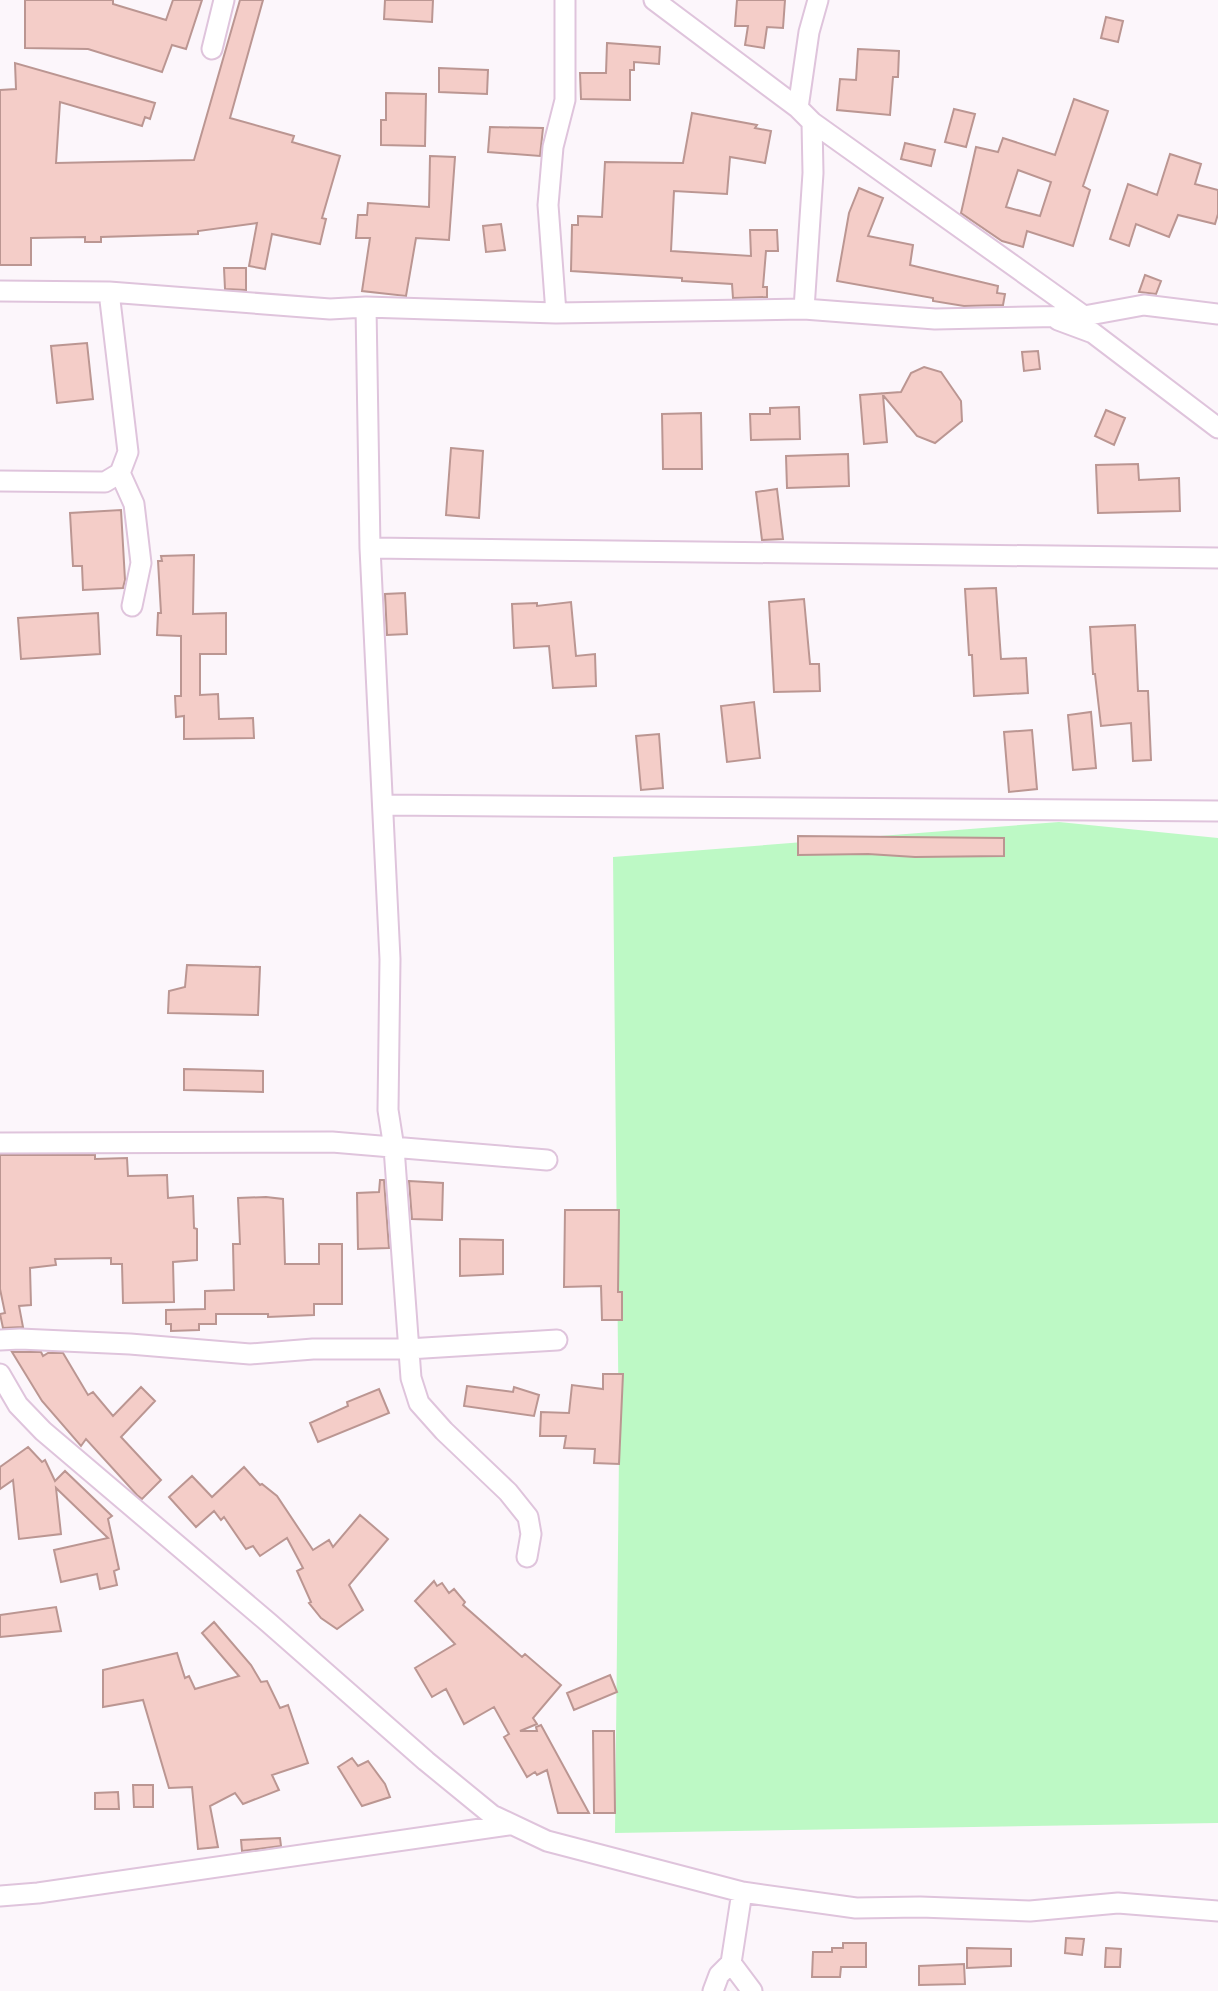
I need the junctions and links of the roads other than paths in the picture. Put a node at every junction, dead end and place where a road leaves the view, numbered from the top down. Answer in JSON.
{"nodes":[{"id":1,"x":224,"y":0,"type":"edge"},
{"id":2,"x":565,"y":0,"type":"edge"},
{"id":3,"x":654,"y":0,"type":"edge"},
{"id":4,"x":818,"y":0,"type":"edge"},
{"id":5,"x":212,"y":50,"type":"dead end"},
{"id":6,"x":805,"y":115,"type":"junction"},
{"id":7,"x":0,"y":291,"type":"edge"},
{"id":8,"x":109,"y":292,"type":"junction"},
{"id":9,"x":366,"y":307,"type":"junction"},
{"id":10,"x":804,"y":309,"type":"junction"},
{"id":11,"x":556,"y":313,"type":"junction"},
{"id":12,"x":1218,"y":314,"type":"edge"},
{"id":13,"x":1084,"y":316,"type":"junction"},
{"id":14,"x":1051,"y":318,"type":"junction"},
{"id":15,"x":1218,"y":428,"type":"edge"},
{"id":16,"x":120,"y":473,"type":"junction"},
{"id":17,"x":0,"y":481,"type":"edge"},
{"id":18,"x":370,"y":548,"type":"junction"},
{"id":19,"x":1218,"y":558,"type":"edge"},
{"id":20,"x":132,"y":606,"type":"dead end"},
{"id":21,"x":383,"y":805,"type":"junction"},
{"id":22,"x":1218,"y":811,"type":"edge"},
{"id":23,"x":0,"y":1143,"type":"edge"},
{"id":24,"x":394,"y":1148,"type":"junction"},
{"id":25,"x":547,"y":1160,"type":"dead end"},
{"id":26,"x":0,"y":1340,"type":"edge"},
{"id":27,"x":557,"y":1340,"type":"dead end"},
{"id":28,"x":408,"y":1349,"type":"junction"},
{"id":29,"x":0,"y":1374,"type":"edge"},
{"id":30,"x":527,"y":1557,"type":"dead end"},
{"id":31,"x":508,"y":1825,"type":"junction"},
{"id":32,"x":742,"y":1892,"type":"junction"},
{"id":33,"x":0,"y":1896,"type":"edge"},
{"id":34,"x":1218,"y":1911,"type":"edge"},
{"id":35,"x":731,"y":1963,"type":"junction"},
{"id":36,"x":713,"y":1991,"type":"edge"},
{"id":37,"x":752,"y":1991,"type":"edge"}],
"edges":[{"from":1,"to":5,"type":"street"},
{"from":2,"to":11,"type":"street"},
{"from":3,"to":6,"type":"street"},
{"from":4,"to":6,"type":"street"},
{"from":6,"to":10,"type":"street"},
{"from":6,"to":13,"type":"street"},
{"from":7,"to":8,"type":"street"},
{"from":8,"to":9,"type":"street"},
{"from":8,"to":16,"type":"street"},
{"from":9,"to":11,"type":"street"},
{"from":9,"to":18,"type":"street"},
{"from":10,"to":11,"type":"street"},
{"from":10,"to":14,"type":"street"},
{"from":12,"to":13,"type":"street"},
{"from":13,"to":14,"type":"street"},
{"from":14,"to":15,"type":"street"},
{"from":16,"to":17,"type":"street"},
{"from":16,"to":20,"type":"street"},
{"from":18,"to":19,"type":"street"},
{"from":18,"to":21,"type":"street"},
{"from":21,"to":22,"type":"street"},
{"from":21,"to":24,"type":"street"},
{"from":23,"to":24,"type":"street"},
{"from":24,"to":25,"type":"street"},
{"from":24,"to":28,"type":"street"},
{"from":26,"to":28,"type":"street"},
{"from":27,"to":28,"type":"street"},
{"from":28,"to":30,"type":"street"},
{"from":29,"to":31,"type":"street"},
{"from":31,"to":32,"type":"street"},
{"from":31,"to":33,"type":"street"},
{"from":32,"to":34,"type":"street"},
{"from":32,"to":35,"type":"street"},
{"from":35,"to":36,"type":"street"},
{"from":35,"to":37,"type":"street"}]}
